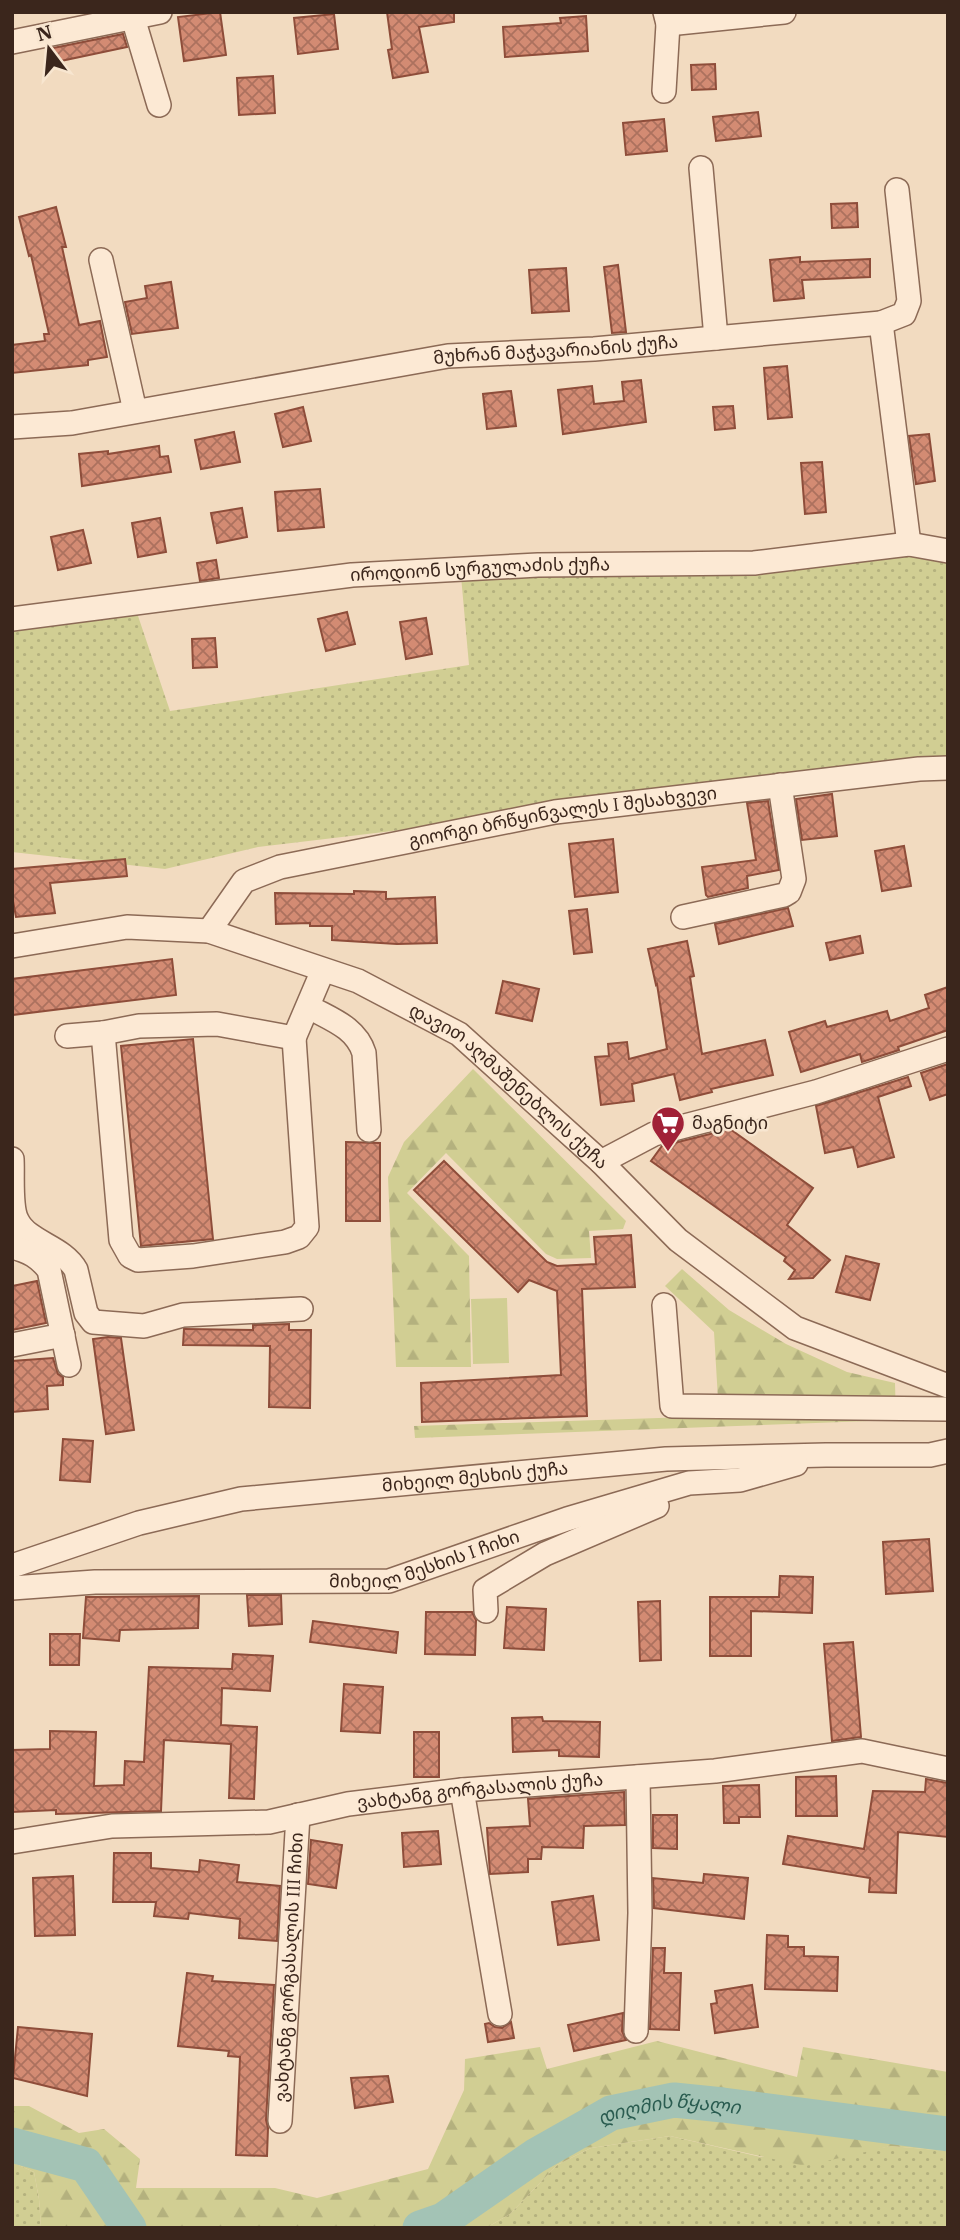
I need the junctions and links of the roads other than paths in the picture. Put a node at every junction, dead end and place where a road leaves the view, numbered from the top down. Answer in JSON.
{"nodes":[{"id":1,"x":160,"y":12,"type":"edge"},
{"id":2,"x":784,"y":12,"type":"edge"},
{"id":3,"x":133,"y":18,"type":"junction"},
{"id":4,"x":667,"y":18,"type":"edge"},
{"id":5,"x":12,"y":43,"type":"edge"},
{"id":6,"x":664,"y":91,"type":"dead end"},
{"id":7,"x":159,"y":106,"type":"dead end"},
{"id":8,"x":701,"y":168,"type":"dead end"},
{"id":9,"x":897,"y":190,"type":"dead end"},
{"id":10,"x":102,"y":260,"type":"dead end"},
{"id":11,"x":881,"y":323,"type":"junction"},
{"id":12,"x":716,"y":338,"type":"junction"},
{"id":13,"x":135,"y":411,"type":"junction"},
{"id":14,"x":12,"y":427,"type":"edge"},
{"id":15,"x":909,"y":544,"type":"junction"},
{"id":16,"x":948,"y":551,"type":"edge"},
{"id":17,"x":12,"y":620,"type":"edge"},
{"id":18,"x":948,"y":768,"type":"edge"},
{"id":19,"x":780,"y":785,"type":"junction"},
{"id":20,"x":683,"y":917,"type":"dead end"},
{"id":21,"x":209,"y":932,"type":"junction"},
{"id":22,"x":12,"y":946,"type":"edge"},
{"id":23,"x":323,"y":970,"type":"junction"},
{"id":24,"x":309,"y":1007,"type":"junction"},
{"id":25,"x":103,"y":1033,"type":"junction"},
{"id":26,"x":67,"y":1036,"type":"dead end"},
{"id":27,"x":294,"y":1038,"type":"junction"},
{"id":28,"x":948,"y":1049,"type":"edge"},
{"id":29,"x":369,"y":1130,"type":"dead end"},
{"id":30,"x":12,"y":1159,"type":"edge"},
{"id":31,"x":601,"y":1162,"type":"junction"},
{"id":32,"x":12,"y":1247,"type":"edge"},
{"id":33,"x":664,"y":1305,"type":"dead end"},
{"id":34,"x":301,"y":1308,"type":"dead end"},
{"id":35,"x":63,"y":1335,"type":"junction"},
{"id":36,"x":12,"y":1345,"type":"edge"},
{"id":37,"x":69,"y":1365,"type":"dead end"},
{"id":38,"x":948,"y":1386,"type":"edge"},
{"id":39,"x":948,"y":1409,"type":"edge"},
{"id":40,"x":948,"y":1451,"type":"edge"},
{"id":41,"x":825,"y":1455,"type":"junction"},
{"id":42,"x":740,"y":1480,"type":"junction"},
{"id":43,"x":12,"y":1566,"type":"edge"},
{"id":44,"x":12,"y":1588,"type":"edge"},
{"id":45,"x":486,"y":1611,"type":"dead end"},
{"id":46,"x":948,"y":1769,"type":"edge"},
{"id":47,"x":638,"y":1777,"type":"junction"},
{"id":48,"x":462,"y":1790,"type":"junction"},
{"id":49,"x":299,"y":1815,"type":"junction"},
{"id":50,"x":12,"y":1842,"type":"edge"},
{"id":51,"x":500,"y":2014,"type":"dead end"},
{"id":52,"x":636,"y":2031,"type":"dead end"},
{"id":53,"x":280,"y":2121,"type":"dead end"}],
"edges":[{"from":1,"to":3,"type":"street"},
{"from":2,"to":4,"type":"street"},
{"from":3,"to":5,"type":"street"},
{"from":3,"to":7,"type":"street"},
{"from":4,"to":6,"type":"street"},
{"from":8,"to":12,"type":"street"},
{"from":9,"to":11,"type":"street"},
{"from":10,"to":13,"type":"street"},
{"from":11,"to":12,"type":"street","name":"მუხრან მაჭავარიანის ქუჩა"},
{"from":11,"to":15,"type":"street"},
{"from":12,"to":13,"type":"street","name":"მუხრან მაჭავარიანის ქუჩა"},
{"from":13,"to":14,"type":"street","name":"მუხრან მაჭავარიანის ქუჩა"},
{"from":15,"to":16,"type":"street","name":"იროდიონ სურგულაძის ქუჩა"},
{"from":15,"to":17,"type":"street","name":"იროდიონ სურგულაძის ქუჩა"},
{"from":18,"to":19,"type":"street","name":"გიორგი ბრწყინვალეს I შესახვევი"},
{"from":19,"to":20,"type":"street"},
{"from":19,"to":21,"type":"street","name":"გიორგი ბრწყინვალეს I შესახვევი"},
{"from":21,"to":22,"type":"street","name":"დავით აღმაშენებლის ქუჩა"},
{"from":21,"to":23,"type":"street","name":"დავით აღმაშენებლის ქუჩა"},
{"from":23,"to":24,"type":"street"},
{"from":23,"to":31,"type":"street","name":"დავით აღმაშენებლის ქუჩა"},
{"from":24,"to":27,"type":"street"},
{"from":24,"to":29,"type":"street"},
{"from":25,"to":26,"type":"street"},
{"from":25,"to":27,"type":"street"},
{"from":25,"to":27,"type":"street"},
{"from":28,"to":31,"type":"street"},
{"from":30,"to":34,"type":"street"},
{"from":31,"to":38,"type":"street","name":"დავით აღმაშენებლის ქუჩა"},
{"from":32,"to":35,"type":"street"},
{"from":33,"to":39,"type":"street"},
{"from":35,"to":36,"type":"street"},
{"from":35,"to":37,"type":"street"},
{"from":40,"to":41,"type":"street","name":"მიხეილ მესხის ქუჩა"},
{"from":41,"to":42,"type":"street","name":"მიხეილ მესხის I ჩიხი"},
{"from":41,"to":43,"type":"street","name":"მიხეილ მესხის ქუჩა"},
{"from":42,"to":44,"type":"street","name":"მიხეილ მესხის I ჩიხი"},
{"from":42,"to":45,"type":"street"},
{"from":46,"to":47,"type":"street","name":"ვახტანგ გორგასალის ქუჩა"},
{"from":47,"to":48,"type":"street","name":"ვახტანგ გორგასალის ქუჩა"},
{"from":47,"to":52,"type":"street"},
{"from":48,"to":49,"type":"street","name":"ვახტანგ გორგასალის ქუჩა"},
{"from":48,"to":51,"type":"street"},
{"from":49,"to":50,"type":"street","name":"ვახტანგ გორგასალის ქუჩა"},
{"from":49,"to":53,"type":"street","name":"ვახტანგ გორგასალის III ჩიხი"}]}
